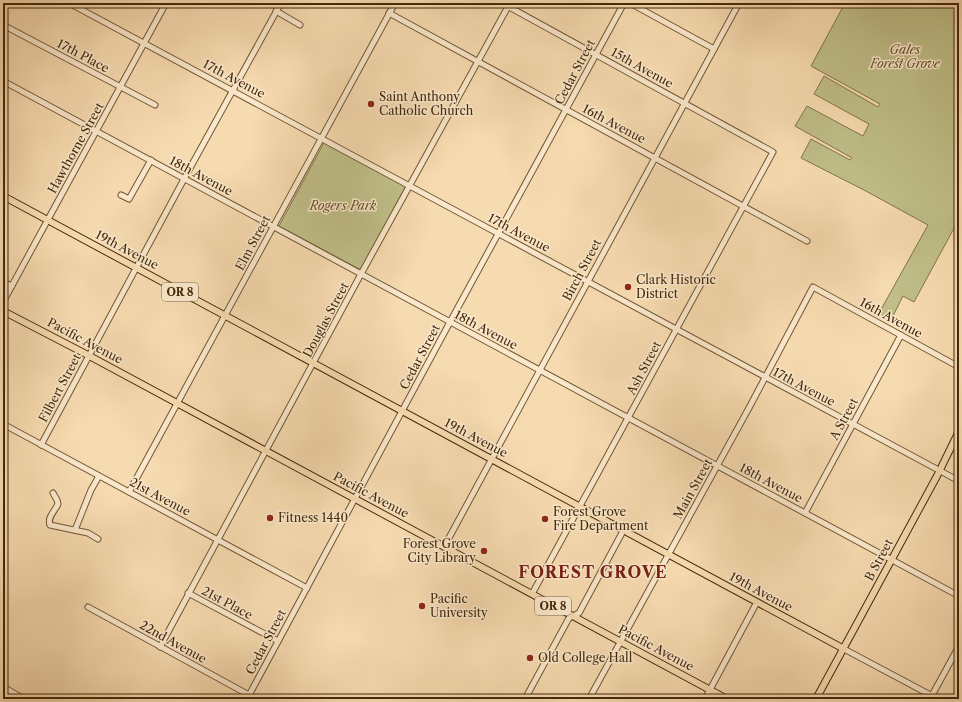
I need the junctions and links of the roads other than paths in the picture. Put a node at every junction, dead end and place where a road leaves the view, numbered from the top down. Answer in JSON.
{"nodes":[{"id":1,"x":69,"y":3,"type":"edge"},
{"id":2,"x":166,"y":3,"type":"edge"},
{"id":3,"x":281,"y":3,"type":"edge"},
{"id":4,"x":395,"y":3,"type":"edge"},
{"id":5,"x":502,"y":3,"type":"edge"},
{"id":6,"x":624,"y":3,"type":"edge"},
{"id":7,"x":630,"y":3,"type":"edge"},
{"id":8,"x":739,"y":3,"type":"edge"},
{"id":9,"x":509,"y":5,"type":"edge"},
{"id":10,"x":276,"y":11,"type":"junction"},
{"id":11,"x":390,"y":13,"type":"junction"},
{"id":12,"x":3,"y":24,"type":"edge"},
{"id":13,"x":300,"y":25,"type":"dead end"},
{"id":14,"x":144,"y":43,"type":"junction"},
{"id":15,"x":714,"y":48,"type":"junction"},
{"id":16,"x":596,"y":54,"type":"junction"},
{"id":17,"x":478,"y":61,"type":"junction"},
{"id":18,"x":3,"y":81,"type":"edge"},
{"id":19,"x":120,"y":88,"type":"junction"},
{"id":20,"x":233,"y":90,"type":"junction"},
{"id":21,"x":684,"y":103,"type":"junction"},
{"id":22,"x":155,"y":105,"type":"dead end"},
{"id":23,"x":567,"y":110,"type":"junction"},
{"id":24,"x":96,"y":131,"type":"junction"},
{"id":25,"x":322,"y":138,"type":"junction"},
{"id":26,"x":773,"y":152,"type":"joint"},
{"id":27,"x":655,"y":157,"type":"junction"},
{"id":28,"x":150,"y":160,"type":"junction"},
{"id":29,"x":184,"y":178,"type":"junction"},
{"id":30,"x":410,"y":186,"type":"junction"},
{"id":31,"x":121,"y":194,"type":"dead end"},
{"id":32,"x":3,"y":196,"type":"edge"},
{"id":33,"x":744,"y":206,"type":"junction"},
{"id":34,"x":48,"y":220,"type":"junction"},
{"id":35,"x":273,"y":226,"type":"junction"},
{"id":36,"x":499,"y":233,"type":"junction"},
{"id":37,"x":807,"y":241,"type":"dead end"},
{"id":38,"x":137,"y":268,"type":"junction"},
{"id":39,"x":361,"y":274,"type":"junction"},
{"id":40,"x":3,"y":282,"type":"edge"},
{"id":41,"x":588,"y":282,"type":"junction"},
{"id":42,"x":12,"y":286,"type":"junction"},
{"id":43,"x":813,"y":287,"type":"joint"},
{"id":44,"x":3,"y":302,"type":"edge"},
{"id":45,"x":3,"y":311,"type":"edge"},
{"id":46,"x":226,"y":316,"type":"junction"},
{"id":47,"x":450,"y":322,"type":"junction"},
{"id":48,"x":676,"y":329,"type":"junction"},
{"id":49,"x":901,"y":335,"type":"junction"},
{"id":50,"x":88,"y":356,"type":"junction"},
{"id":51,"x":314,"y":363,"type":"junction"},
{"id":52,"x":959,"y":367,"type":"edge"},
{"id":53,"x":539,"y":370,"type":"junction"},
{"id":54,"x":765,"y":377,"type":"junction"},
{"id":55,"x":177,"y":403,"type":"junction"},
{"id":56,"x":403,"y":411,"type":"junction"},
{"id":57,"x":628,"y":418,"type":"junction"},
{"id":58,"x":3,"y":424,"type":"edge"},
{"id":59,"x":853,"y":424,"type":"junction"},
{"id":60,"x":959,"y":431,"type":"edge"},
{"id":61,"x":41,"y":445,"type":"junction"},
{"id":62,"x":266,"y":451,"type":"junction"},
{"id":63,"x":491,"y":459,"type":"junction"},
{"id":64,"x":717,"y":466,"type":"junction"},
{"id":65,"x":940,"y":471,"type":"junction"},
{"id":66,"x":99,"y":476,"type":"junction"},
{"id":67,"x":959,"y":481,"type":"edge"},
{"id":68,"x":129,"y":492,"type":"junction"},
{"id":69,"x":54,"y":493,"type":"dead end"},
{"id":70,"x":355,"y":499,"type":"junction"},
{"id":71,"x":580,"y":506,"type":"junction"},
{"id":72,"x":805,"y":513,"type":"junction"},
{"id":73,"x":75,"y":530,"type":"junction"},
{"id":74,"x":623,"y":530,"type":"junction"},
{"id":75,"x":98,"y":539,"type":"dead end"},
{"id":76,"x":217,"y":540,"type":"junction"},
{"id":77,"x":444,"y":546,"type":"junction"},
{"id":78,"x":668,"y":555,"type":"junction"},
{"id":79,"x":892,"y":560,"type":"junction"},
{"id":80,"x":307,"y":588,"type":"junction"},
{"id":81,"x":188,"y":593,"type":"junction"},
{"id":82,"x":532,"y":594,"type":"junction"},
{"id":83,"x":959,"y":596,"type":"edge"},
{"id":84,"x":757,"y":602,"type":"junction"},
{"id":85,"x":88,"y":607,"type":"dead end"},
{"id":86,"x":572,"y":616,"type":"junction"},
{"id":87,"x":278,"y":641,"type":"junction"},
{"id":88,"x":621,"y":642,"type":"junction"},
{"id":89,"x":959,"y":646,"type":"edge"},
{"id":90,"x":160,"y":647,"type":"junction"},
{"id":91,"x":844,"y":648,"type":"junction"},
{"id":92,"x":3,"y":687,"type":"edge"},
{"id":93,"x":710,"y":690,"type":"junction"},
{"id":94,"x":248,"y":697,"type":"edge"},
{"id":95,"x":931,"y":697,"type":"edge"},
{"id":96,"x":24,"y":699,"type":"edge"},
{"id":97,"x":525,"y":699,"type":"edge"},
{"id":98,"x":590,"y":699,"type":"edge"},
{"id":99,"x":704,"y":699,"type":"edge"},
{"id":100,"x":727,"y":699,"type":"edge"},
{"id":101,"x":816,"y":699,"type":"edge"},
{"id":102,"x":938,"y":699,"type":"edge"}],
"edges":[{"from":1,"to":14,"type":"street","name":"17th Avenue"},
{"from":2,"to":14,"type":"street","name":"Hawthorne Street"},
{"from":3,"to":10,"type":"street","name":"Filbert Street"},
{"from":4,"to":11,"type":"street","name":"Elm Street"},
{"from":5,"to":9,"type":"street","name":"15th Avenue"},
{"from":6,"to":16,"type":"street","name":"Cedar Street"},
{"from":7,"to":15,"type":"street"},
{"from":8,"to":15,"type":"street","name":"Birch Street"},
{"from":9,"to":16,"type":"street","name":"15th Avenue"},
{"from":9,"to":17,"type":"street","name":"Douglas Street"},
{"from":10,"to":13,"type":"street"},
{"from":10,"to":20,"type":"street","name":"Filbert Street"},
{"from":11,"to":17,"type":"street","name":"16th Avenue"},
{"from":11,"to":25,"type":"street","name":"Elm Street"},
{"from":12,"to":19,"type":"street","name":"17th Place"},
{"from":14,"to":19,"type":"street","name":"Hawthorne Street"},
{"from":14,"to":20,"type":"street","name":"17th Avenue"},
{"from":15,"to":21,"type":"street","name":"Birch Street"},
{"from":16,"to":21,"type":"street","name":"15th Avenue"},
{"from":16,"to":23,"type":"street","name":"Cedar Street"},
{"from":17,"to":23,"type":"street","name":"16th Avenue"},
{"from":17,"to":30,"type":"street","name":"Douglas Street"},
{"from":18,"to":24,"type":"street","name":"18th Avenue"},
{"from":19,"to":22,"type":"street","name":"17th Place"},
{"from":19,"to":24,"type":"street","name":"Hawthorne Street"},
{"from":20,"to":25,"type":"street","name":"17th Avenue"},
{"from":20,"to":29,"type":"street","name":"Filbert Street"},
{"from":21,"to":26,"type":"street","name":"15th Avenue"},
{"from":21,"to":27,"type":"street","name":"Birch Street"},
{"from":23,"to":27,"type":"street","name":"16th Avenue"},
{"from":23,"to":36,"type":"street","name":"Cedar Street"},
{"from":24,"to":28,"type":"street","name":"18th Avenue"},
{"from":24,"to":34,"type":"street","name":"Hawthorne Street"},
{"from":25,"to":30,"type":"street","name":"17th Avenue"},
{"from":25,"to":35,"type":"street","name":"Elm Street"},
{"from":26,"to":33,"type":"street","name":"Ash Street"},
{"from":27,"to":33,"type":"street","name":"16th Avenue"},
{"from":27,"to":41,"type":"street","name":"Birch Street"},
{"from":28,"to":29,"type":"street","name":"18th Avenue"},
{"from":28,"to":31,"type":"street"},
{"from":29,"to":35,"type":"street","name":"18th Avenue"},
{"from":29,"to":38,"type":"street","name":"Filbert Street"},
{"from":30,"to":36,"type":"street","name":"17th Avenue"},
{"from":30,"to":39,"type":"street","name":"Douglas Street"},
{"from":32,"to":34,"type":"main road","name":"19th Avenue","number":"OR 8"},
{"from":33,"to":37,"type":"street","name":"16th Avenue"},
{"from":33,"to":48,"type":"street","name":"Ash Street"},
{"from":34,"to":38,"type":"main road","name":"19th Avenue","number":"OR 8"},
{"from":34,"to":42,"type":"street","name":"Hawthorne Street"},
{"from":35,"to":39,"type":"street","name":"18th Avenue"},
{"from":35,"to":46,"type":"street","name":"Elm Street"},
{"from":36,"to":41,"type":"street","name":"17th Avenue"},
{"from":36,"to":47,"type":"street","name":"Cedar Street"},
{"from":38,"to":46,"type":"main road","name":"19th Avenue","number":"OR 8"},
{"from":38,"to":50,"type":"street","name":"Filbert Street"},
{"from":39,"to":47,"type":"street","name":"18th Avenue"},
{"from":39,"to":51,"type":"street","name":"Douglas Street"},
{"from":40,"to":42,"type":"street"},
{"from":41,"to":48,"type":"street","name":"17th Avenue"},
{"from":41,"to":53,"type":"street","name":"Birch Street"},
{"from":42,"to":44,"type":"street","name":"Hawthorne Street"},
{"from":43,"to":49,"type":"street","name":"16th Avenue"},
{"from":43,"to":54,"type":"street","name":"Main Street"},
{"from":45,"to":50,"type":"main road","name":"Pacific Avenue","number":"OR 8"},
{"from":46,"to":51,"type":"main road","name":"19th Avenue","number":"OR 8"},
{"from":46,"to":55,"type":"street","name":"Elm Street"},
{"from":47,"to":53,"type":"street","name":"18th Avenue"},
{"from":47,"to":56,"type":"street","name":"Cedar Street"},
{"from":48,"to":54,"type":"street","name":"17th Avenue"},
{"from":48,"to":57,"type":"street","name":"Ash Street"},
{"from":49,"to":52,"type":"street","name":"16th Avenue"},
{"from":49,"to":59,"type":"street","name":"A Street"},
{"from":50,"to":55,"type":"main road","name":"Pacific Avenue","number":"OR 8"},
{"from":50,"to":61,"type":"street","name":"Filbert Street"},
{"from":51,"to":56,"type":"main road","name":"19th Avenue","number":"OR 8"},
{"from":51,"to":62,"type":"street","name":"Douglas Street"},
{"from":53,"to":57,"type":"street","name":"18th Avenue"},
{"from":53,"to":63,"type":"street","name":"Birch Street"},
{"from":54,"to":59,"type":"street","name":"17th Avenue"},
{"from":54,"to":64,"type":"street","name":"Main Street"},
{"from":55,"to":62,"type":"main road","name":"Pacific Avenue","number":"OR 8"},
{"from":55,"to":68,"type":"street","name":"Elm Street"},
{"from":56,"to":63,"type":"main road","name":"19th Avenue","number":"OR 8"},
{"from":56,"to":70,"type":"street","name":"Cedar Street"},
{"from":57,"to":64,"type":"street","name":"18th Avenue"},
{"from":57,"to":71,"type":"street","name":"Ash Street"},
{"from":58,"to":61,"type":"street","name":"21st Avenue"},
{"from":59,"to":65,"type":"street","name":"17th Avenue"},
{"from":59,"to":72,"type":"street","name":"A Street"},
{"from":60,"to":65,"type":"main road","name":"B Street"},
{"from":61,"to":66,"type":"street","name":"21st Avenue"},
{"from":62,"to":70,"type":"main road","name":"Pacific Avenue","number":"OR 8"},
{"from":62,"to":76,"type":"street","name":"Douglas Street"},
{"from":63,"to":71,"type":"main road","name":"19th Avenue","number":"OR 8"},
{"from":63,"to":77,"type":"street","name":"Birch Street"},
{"from":64,"to":72,"type":"street","name":"18th Avenue"},
{"from":64,"to":78,"type":"street","name":"Main Street"},
{"from":65,"to":67,"type":"street","name":"17th Avenue"},
{"from":65,"to":79,"type":"main road","name":"B Street"},
{"from":66,"to":68,"type":"street","name":"21st Avenue"},
{"from":66,"to":73,"type":"street"},
{"from":68,"to":76,"type":"street","name":"21st Avenue"},
{"from":69,"to":73,"type":"street"},
{"from":70,"to":77,"type":"main road","name":"Pacific Avenue","number":"OR 8"},
{"from":70,"to":80,"type":"street","name":"Cedar Street"},
{"from":71,"to":74,"type":"main road","name":"19th Avenue","number":"OR 8"},
{"from":71,"to":82,"type":"street","name":"Ash Street"},
{"from":72,"to":79,"type":"street","name":"18th Avenue"},
{"from":73,"to":75,"type":"street"},
{"from":74,"to":78,"type":"main road","name":"19th Avenue","number":"OR 8"},
{"from":74,"to":86,"type":"street"},
{"from":76,"to":80,"type":"street","name":"21st Avenue"},
{"from":76,"to":81,"type":"street","name":"Douglas Street"},
{"from":77,"to":82,"type":"main road","name":"Pacific Avenue","number":"OR 8"},
{"from":78,"to":84,"type":"main road","name":"19th Avenue","number":"OR 8"},
{"from":78,"to":88,"type":"street","name":"Main Street"},
{"from":79,"to":83,"type":"street","name":"18th Avenue"},
{"from":79,"to":91,"type":"main road","name":"B Street"},
{"from":80,"to":87,"type":"street","name":"Cedar Street"},
{"from":81,"to":87,"type":"street","name":"21st Place"},
{"from":81,"to":90,"type":"street","name":"Douglas Street"},
{"from":82,"to":86,"type":"main road","name":"Pacific Avenue","number":"OR 8"},
{"from":84,"to":91,"type":"main road","name":"19th Avenue","number":"OR 8"},
{"from":84,"to":93,"type":"street"},
{"from":85,"to":90,"type":"street","name":"22nd Avenue"},
{"from":86,"to":88,"type":"main road","name":"Pacific Avenue","number":"OR 8"},
{"from":86,"to":97,"type":"street"},
{"from":87,"to":94,"type":"street","name":"Cedar Street"},
{"from":88,"to":93,"type":"main road","name":"Pacific Avenue","number":"OR 8"},
{"from":88,"to":98,"type":"street","name":"Main Street"},
{"from":89,"to":95,"type":"street"},
{"from":90,"to":94,"type":"street","name":"22nd Avenue"},
{"from":91,"to":95,"type":"street","name":"19th Avenue"},
{"from":91,"to":101,"type":"main road","name":"B Street"},
{"from":92,"to":96,"type":"street"},
{"from":93,"to":99,"type":"street"},
{"from":93,"to":100,"type":"main road","name":"Pacific Avenue","number":"OR 8"},
{"from":95,"to":102,"type":"street","name":"19th Avenue"}]}
